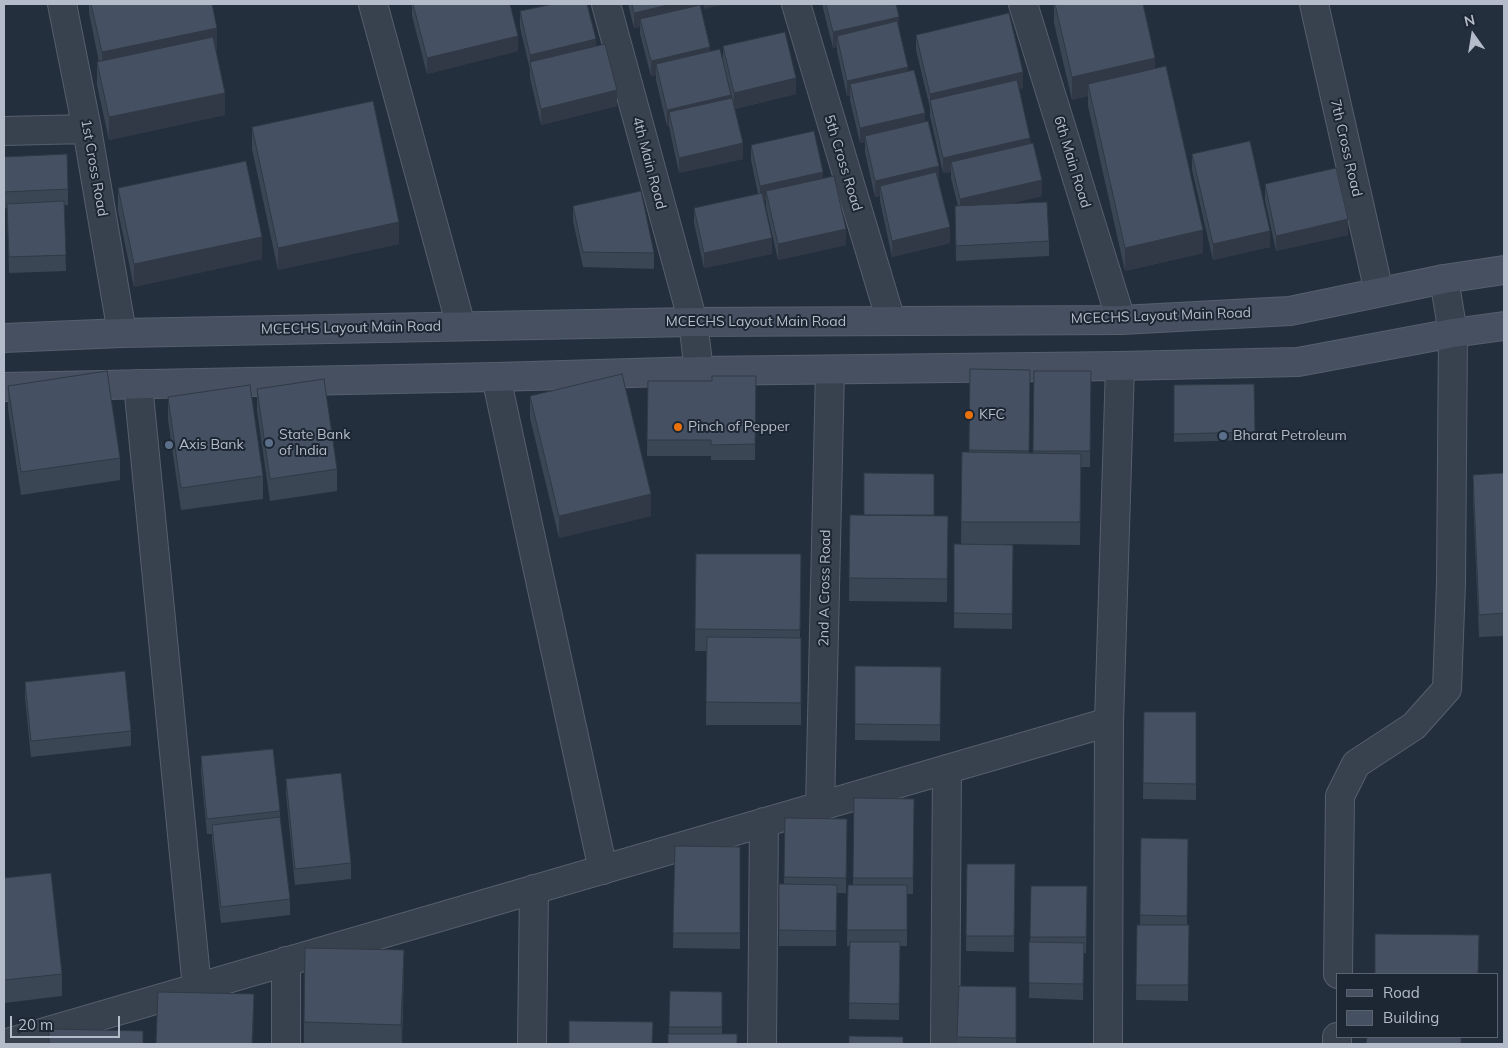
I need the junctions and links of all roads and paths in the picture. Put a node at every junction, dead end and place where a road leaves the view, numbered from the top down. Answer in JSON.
{"nodes":[{"id":1,"x":62,"y":4,"type":"edge"},
{"id":2,"x":373,"y":4,"type":"edge"},
{"id":3,"x":606,"y":4,"type":"edge"},
{"id":4,"x":796,"y":4,"type":"edge"},
{"id":5,"x":1023,"y":4,"type":"edge"},
{"id":6,"x":1314,"y":4,"type":"edge"},
{"id":7,"x":87,"y":129,"type":"junction"},
{"id":8,"x":4,"y":131,"type":"edge"},
{"id":9,"x":1504,"y":270,"type":"edge"},
{"id":10,"x":1444,"y":279,"type":"junction"},
{"id":11,"x":1379,"y":292,"type":"junction"},
{"id":12,"x":1120,"y":320,"type":"junction"},
{"id":13,"x":693,"y":322,"type":"junction"},
{"id":14,"x":891,"y":322,"type":"junction"},
{"id":15,"x":461,"y":326,"type":"junction"},
{"id":16,"x":1504,"y":326,"type":"edge"},
{"id":17,"x":122,"y":333,"type":"junction"},
{"id":18,"x":1453,"y":333,"type":"junction"},
{"id":19,"x":4,"y":338,"type":"edge"},
{"id":20,"x":1120,"y":366,"type":"junction"},
{"id":21,"x":830,"y":370,"type":"junction"},
{"id":22,"x":699,"y":371,"type":"junction"},
{"id":23,"x":496,"y":377,"type":"junction"},
{"id":24,"x":138,"y":384,"type":"junction"},
{"id":25,"x":4,"y":387,"type":"edge"},
{"id":26,"x":1109,"y":722,"type":"junction"},
{"id":27,"x":947,"y":769,"type":"junction"},
{"id":28,"x":820,"y":806,"type":"junction"},
{"id":29,"x":764,"y":822,"type":"junction"},
{"id":30,"x":603,"y":870,"type":"junction"},
{"id":31,"x":534,"y":889,"type":"junction"},
{"id":32,"x":286,"y":962,"type":"junction"},
{"id":33,"x":1338,"y":973,"type":"edge"},
{"id":34,"x":197,"y":988,"type":"junction"},
{"id":35,"x":18,"y":1042,"type":"edge"},
{"id":36,"x":286,"y":1044,"type":"edge"},
{"id":37,"x":532,"y":1044,"type":"edge"},
{"id":38,"x":762,"y":1044,"type":"edge"},
{"id":39,"x":945,"y":1044,"type":"edge"},
{"id":40,"x":1108,"y":1044,"type":"edge"}],
"edges":[{"from":1,"to":7,"type":"street","name":"1st Cross Road"},
{"from":2,"to":15,"type":"street"},
{"from":3,"to":13,"type":"street","name":"4th Main Road"},
{"from":4,"to":14,"type":"street","name":"5th Cross Road"},
{"from":5,"to":12,"type":"street","name":"6th Main Road"},
{"from":6,"to":11,"type":"street","name":"7th Cross Road"},
{"from":7,"to":8,"type":"street"},
{"from":7,"to":17,"type":"street","name":"1st Cross Road"},
{"from":9,"to":10,"type":"main road","name":"MCECHS Layout Main Road"},
{"from":10,"to":11,"type":"main road","name":"MCECHS Layout Main Road"},
{"from":10,"to":18,"type":"street"},
{"from":11,"to":12,"type":"main road","name":"MCECHS Layout Main Road"},
{"from":12,"to":14,"type":"main road","name":"MCECHS Layout Main Road"},
{"from":13,"to":14,"type":"main road","name":"MCECHS Layout Main Road"},
{"from":13,"to":15,"type":"main road","name":"MCECHS Layout Main Road"},
{"from":13,"to":22,"type":"street","name":"4th Main Road"},
{"from":15,"to":17,"type":"main road","name":"MCECHS Layout Main Road"},
{"from":16,"to":18,"type":"main road"},
{"from":17,"to":19,"type":"main road","name":"MCECHS Layout Main Road"},
{"from":18,"to":20,"type":"main road"},
{"from":18,"to":33,"type":"street"},
{"from":20,"to":21,"type":"main road"},
{"from":20,"to":26,"type":"street"},
{"from":21,"to":22,"type":"main road"},
{"from":21,"to":28,"type":"street","name":"2nd A Cross Road"},
{"from":22,"to":23,"type":"main road"},
{"from":23,"to":24,"type":"main road"},
{"from":23,"to":30,"type":"street"},
{"from":24,"to":25,"type":"main road"},
{"from":24,"to":34,"type":"street"},
{"from":26,"to":27,"type":"street"},
{"from":26,"to":40,"type":"street"},
{"from":27,"to":28,"type":"street"},
{"from":27,"to":39,"type":"street"},
{"from":28,"to":29,"type":"street"},
{"from":29,"to":30,"type":"street"},
{"from":29,"to":38,"type":"street"},
{"from":30,"to":31,"type":"street"},
{"from":31,"to":32,"type":"street"},
{"from":31,"to":37,"type":"street"},
{"from":32,"to":34,"type":"street"},
{"from":32,"to":36,"type":"street"},
{"from":34,"to":35,"type":"street"}]}
